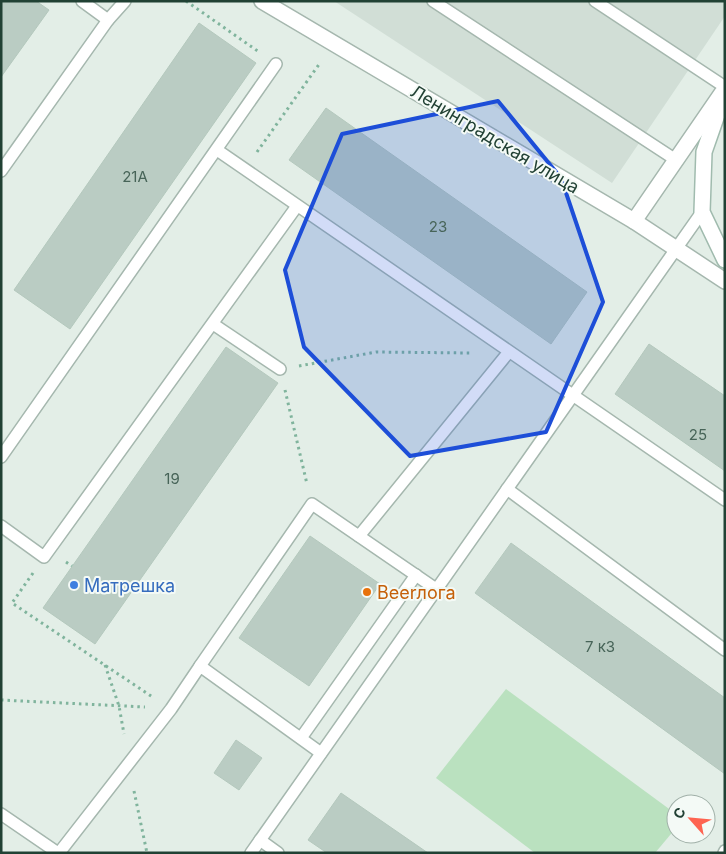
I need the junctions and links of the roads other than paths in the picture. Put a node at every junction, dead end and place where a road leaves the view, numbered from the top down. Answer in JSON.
{"nodes":[{"id":1,"x":82,"y":1,"type":"edge"},
{"id":2,"x":125,"y":1,"type":"edge"},
{"id":3,"x":262,"y":1,"type":"edge"},
{"id":4,"x":433,"y":1,"type":"edge"},
{"id":5,"x":595,"y":1,"type":"edge"},
{"id":6,"x":108,"y":20,"type":"junction"},
{"id":7,"x":276,"y":64,"type":"road end"},
{"id":8,"x":725,"y":90,"type":"edge"},
{"id":9,"x":217,"y":150,"type":"junction"},
{"id":10,"x":676,"y":160,"type":"junction"},
{"id":11,"x":1,"y":171,"type":"edge"},
{"id":12,"x":297,"y":206,"type":"junction"},
{"id":13,"x":702,"y":212,"type":"junction"},
{"id":14,"x":634,"y":222,"type":"junction"},
{"id":15,"x":675,"y":249,"type":"junction"},
{"id":16,"x":725,"y":260,"type":"edge"},
{"id":17,"x":725,"y":281,"type":"edge"},
{"id":18,"x":212,"y":324,"type":"junction"},
{"id":19,"x":508,"y":353,"type":"junction"},
{"id":20,"x":280,"y":369,"type":"road end"},
{"id":21,"x":574,"y":396,"type":"junction"},
{"id":22,"x":1,"y":457,"type":"edge"},
{"id":23,"x":507,"y":489,"type":"junction"},
{"id":24,"x":725,"y":500,"type":"edge"},
{"id":25,"x":1,"y":526,"type":"edge"},
{"id":26,"x":359,"y":536,"type":"junction"},
{"id":27,"x":416,"y":575,"type":"junction"},
{"id":28,"x":436,"y":589,"type":"junction"},
{"id":29,"x":725,"y":650,"type":"edge"},
{"id":30,"x":200,"y":666,"type":"junction"},
{"id":31,"x":301,"y":738,"type":"junction"},
{"id":32,"x":321,"y":753,"type":"junction"},
{"id":33,"x":1,"y":814,"type":"edge"},
{"id":34,"x":260,"y":840,"type":"junction"},
{"id":35,"x":59,"y":853,"type":"edge"},
{"id":36,"x":251,"y":853,"type":"edge"},
{"id":37,"x":278,"y":853,"type":"edge"}],
"edges":[{"from":1,"to":6,"type":"lane"},
{"from":2,"to":6,"type":"lane"},
{"from":3,"to":14,"type":"street","name":"Ленинградская улица"},
{"from":4,"to":10,"type":"lane"},
{"from":5,"to":8,"type":"lane"},
{"from":6,"to":11,"type":"lane"},
{"from":7,"to":9,"type":"lane"},
{"from":8,"to":10,"type":"street"},
{"from":8,"to":13,"type":"street"},
{"from":9,"to":12,"type":"lane"},
{"from":9,"to":22,"type":"lane"},
{"from":10,"to":14,"type":"street"},
{"from":12,"to":18,"type":"lane"},
{"from":12,"to":19,"type":"lane"},
{"from":13,"to":15,"type":"lane"},
{"from":13,"to":16,"type":"street"},
{"from":14,"to":15,"type":"street","name":"Ленинградская улица"},
{"from":15,"to":17,"type":"street","name":"Ленинградская улица"},
{"from":15,"to":21,"type":"lane"},
{"from":18,"to":20,"type":"lane"},
{"from":18,"to":25,"type":"lane"},
{"from":19,"to":21,"type":"lane"},
{"from":19,"to":26,"type":"lane"},
{"from":21,"to":23,"type":"lane"},
{"from":21,"to":24,"type":"lane"},
{"from":23,"to":28,"type":"lane"},
{"from":23,"to":29,"type":"lane"},
{"from":26,"to":27,"type":"lane"},
{"from":26,"to":30,"type":"lane"},
{"from":27,"to":28,"type":"lane"},
{"from":27,"to":31,"type":"lane"},
{"from":28,"to":32,"type":"lane"},
{"from":30,"to":31,"type":"lane"},
{"from":30,"to":35,"type":"lane"},
{"from":31,"to":32,"type":"lane"},
{"from":32,"to":34,"type":"lane"},
{"from":33,"to":35,"type":"lane"},
{"from":34,"to":36,"type":"lane"},
{"from":34,"to":37,"type":"lane"}]}
